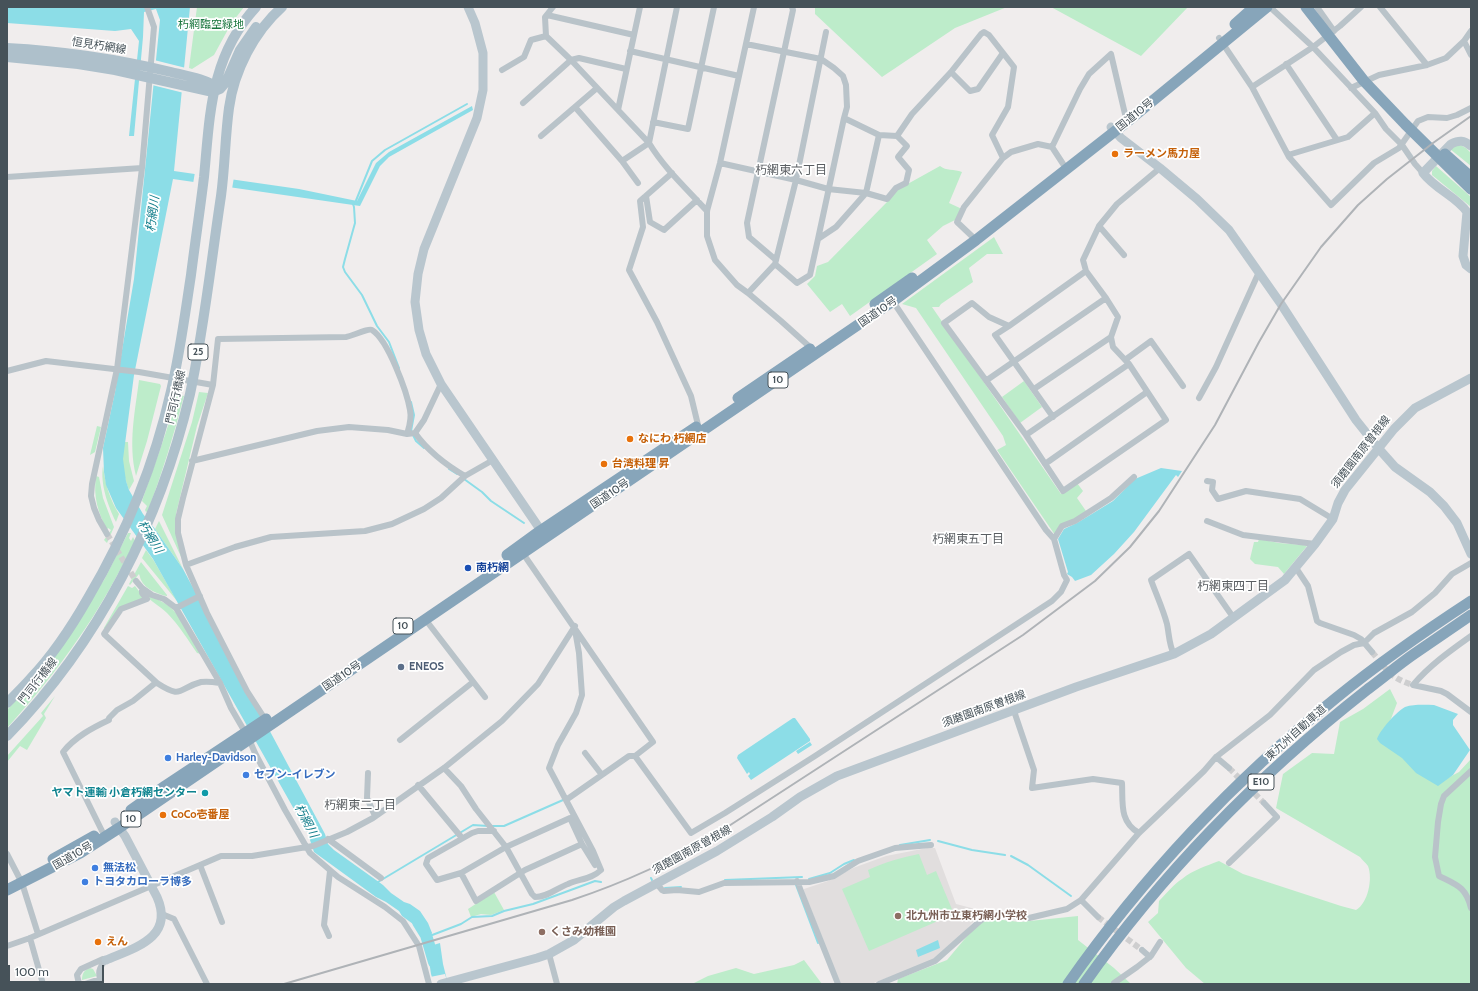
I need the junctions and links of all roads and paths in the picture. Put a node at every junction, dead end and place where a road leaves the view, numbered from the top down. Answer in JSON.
{"nodes":[{"id":1,"x":256,"y":7,"type":"edge"},
{"id":2,"x":273,"y":7,"type":"edge"},
{"id":3,"x":282,"y":7,"type":"edge"},
{"id":4,"x":468,"y":7,"type":"edge"},
{"id":5,"x":553,"y":7,"type":"edge"},
{"id":6,"x":640,"y":7,"type":"edge"},
{"id":7,"x":677,"y":7,"type":"edge"},
{"id":8,"x":714,"y":7,"type":"edge"},
{"id":9,"x":754,"y":7,"type":"edge"},
{"id":10,"x":792,"y":7,"type":"edge"},
{"id":11,"x":1254,"y":7,"type":"edge"},
{"id":12,"x":1268,"y":7,"type":"edge"},
{"id":13,"x":1302,"y":7,"type":"edge"},
{"id":14,"x":1306,"y":7,"type":"edge"},
{"id":15,"x":1316,"y":7,"type":"edge"},
{"id":16,"x":1362,"y":7,"type":"edge"},
{"id":17,"x":1380,"y":7,"type":"edge"},
{"id":18,"x":148,"y":10,"type":"edge"},
{"id":19,"x":547,"y":15,"type":"junction"},
{"id":20,"x":1334,"y":31,"type":"junction"},
{"id":21,"x":1471,"y":31,"type":"edge"},
{"id":22,"x":826,"y":32,"type":"dead end"},
{"id":23,"x":634,"y":34,"type":"junction"},
{"id":24,"x":546,"y":36,"type":"junction"},
{"id":25,"x":1325,"y":38,"type":"junction"},
{"id":26,"x":1221,"y":41,"type":"junction"},
{"id":27,"x":1464,"y":41,"type":"junction"},
{"id":28,"x":746,"y":44,"type":"junction"},
{"id":29,"x":1313,"y":47,"type":"junction"},
{"id":30,"x":7,"y":48,"type":"edge"},
{"id":31,"x":630,"y":51,"type":"junction"},
{"id":32,"x":784,"y":51,"type":"junction"},
{"id":33,"x":1003,"y":53,"type":"junction"},
{"id":34,"x":1471,"y":55,"type":"edge"},
{"id":35,"x":7,"y":57,"type":"edge"},
{"id":36,"x":665,"y":59,"type":"junction"},
{"id":37,"x":821,"y":59,"type":"junction"},
{"id":38,"x":571,"y":60,"type":"junction"},
{"id":39,"x":1286,"y":64,"type":"junction"},
{"id":40,"x":1427,"y":65,"type":"junction"},
{"id":41,"x":700,"y":67,"type":"junction"},
{"id":42,"x":626,"y":69,"type":"junction"},
{"id":43,"x":502,"y":70,"type":"dead end"},
{"id":44,"x":147,"y":71,"type":"junction"},
{"id":45,"x":951,"y":72,"type":"junction"},
{"id":46,"x":739,"y":76,"type":"junction"},
{"id":47,"x":212,"y":87,"type":"junction"},
{"id":48,"x":1252,"y":87,"type":"junction"},
{"id":49,"x":597,"y":88,"type":"junction"},
{"id":50,"x":1351,"y":88,"type":"junction"},
{"id":51,"x":523,"y":103,"type":"dead end"},
{"id":52,"x":229,"y":107,"type":"junction"},
{"id":53,"x":575,"y":107,"type":"junction"},
{"id":54,"x":1471,"y":108,"type":"edge"},
{"id":55,"x":618,"y":110,"type":"junction"},
{"id":56,"x":1375,"y":113,"type":"junction"},
{"id":57,"x":1125,"y":114,"type":"junction"},
{"id":58,"x":844,"y":118,"type":"junction"},
{"id":59,"x":653,"y":122,"type":"junction"},
{"id":60,"x":1113,"y":129,"type":"junction"},
{"id":61,"x":879,"y":135,"type":"junction"},
{"id":62,"x":541,"y":136,"type":"dead end"},
{"id":63,"x":897,"y":136,"type":"junction"},
{"id":64,"x":1337,"y":140,"type":"junction"},
{"id":65,"x":649,"y":143,"type":"junction"},
{"id":66,"x":1402,"y":145,"type":"junction"},
{"id":67,"x":1471,"y":146,"type":"edge"},
{"id":68,"x":1052,"y":147,"type":"junction"},
{"id":69,"x":1288,"y":155,"type":"junction"},
{"id":70,"x":1003,"y":158,"type":"junction"},
{"id":71,"x":1446,"y":160,"type":"junction"},
{"id":72,"x":622,"y":161,"type":"junction"},
{"id":73,"x":720,"y":163,"type":"junction"},
{"id":74,"x":1065,"y":167,"type":"junction"},
{"id":75,"x":142,"y":168,"type":"junction"},
{"id":76,"x":1160,"y":168,"type":"junction"},
{"id":77,"x":758,"y":171,"type":"junction"},
{"id":78,"x":672,"y":173,"type":"junction"},
{"id":79,"x":1423,"y":173,"type":"junction"},
{"id":80,"x":7,"y":177,"type":"edge"},
{"id":81,"x":1471,"y":177,"type":"edge"},
{"id":82,"x":796,"y":180,"type":"junction"},
{"id":83,"x":638,"y":183,"type":"dead end"},
{"id":84,"x":828,"y":189,"type":"junction"},
{"id":85,"x":1471,"y":189,"type":"edge"},
{"id":86,"x":866,"y":193,"type":"junction"},
{"id":87,"x":646,"y":196,"type":"junction"},
{"id":88,"x":697,"y":200,"type":"junction"},
{"id":89,"x":707,"y":211,"type":"junction"},
{"id":90,"x":1099,"y":226,"type":"junction"},
{"id":91,"x":973,"y":237,"type":"junction"},
{"id":92,"x":818,"y":239,"type":"junction"},
{"id":93,"x":1124,"y":255,"type":"dead end"},
{"id":94,"x":776,"y":262,"type":"junction"},
{"id":95,"x":1471,"y":270,"type":"edge"},
{"id":96,"x":1086,"y":271,"type":"junction"},
{"id":97,"x":1259,"y":272,"type":"junction"},
{"id":98,"x":748,"y":293,"type":"junction"},
{"id":99,"x":890,"y":298,"type":"junction"},
{"id":100,"x":1106,"y":298,"type":"junction"},
{"id":101,"x":1009,"y":326,"type":"junction"},
{"id":102,"x":1111,"y":337,"type":"junction"},
{"id":103,"x":811,"y":348,"type":"junction"},
{"id":104,"x":1014,"y":361,"type":"junction"},
{"id":105,"x":1127,"y":362,"type":"junction"},
{"id":106,"x":117,"y":369,"type":"junction"},
{"id":107,"x":7,"y":371,"type":"edge"},
{"id":108,"x":1471,"y":378,"type":"edge"},
{"id":109,"x":174,"y":379,"type":"junction"},
{"id":110,"x":987,"y":380,"type":"junction"},
{"id":111,"x":192,"y":382,"type":"junction"},
{"id":112,"x":441,"y":384,"type":"junction"},
{"id":113,"x":213,"y":385,"type":"junction"},
{"id":114,"x":1183,"y":386,"type":"dead end"},
{"id":115,"x":1034,"y":389,"type":"junction"},
{"id":116,"x":1147,"y":392,"type":"junction"},
{"id":117,"x":1199,"y":398,"type":"dead end"},
{"id":118,"x":1053,"y":417,"type":"junction"},
{"id":119,"x":698,"y":425,"type":"junction"},
{"id":120,"x":415,"y":433,"type":"junction"},
{"id":121,"x":407,"y":434,"type":"junction"},
{"id":122,"x":1026,"y":435,"type":"junction"},
{"id":123,"x":1379,"y":449,"type":"junction"},
{"id":124,"x":493,"y":460,"type":"junction"},
{"id":125,"x":192,"y":461,"type":"junction"},
{"id":126,"x":1045,"y":464,"type":"junction"},
{"id":127,"x":465,"y":476,"type":"junction"},
{"id":128,"x":1134,"y":477,"type":"dead end"},
{"id":129,"x":1207,"y":481,"type":"dead end"},
{"id":130,"x":1333,"y":519,"type":"junction"},
{"id":131,"x":1207,"y":521,"type":"dead end"},
{"id":132,"x":107,"y":534,"type":"tunnel mouth"},
{"id":133,"x":543,"y":534,"type":"junction"},
{"id":134,"x":1054,"y":539,"type":"junction"},
{"id":135,"x":1315,"y":544,"type":"junction"},
{"id":136,"x":521,"y":550,"type":"junction"},
{"id":137,"x":1471,"y":554,"type":"edge"},
{"id":138,"x":1471,"y":563,"type":"edge"},
{"id":139,"x":186,"y":565,"type":"junction"},
{"id":140,"x":1296,"y":568,"type":"junction"},
{"id":141,"x":136,"y":581,"type":"tunnel mouth"},
{"id":142,"x":142,"y":588,"type":"junction"},
{"id":143,"x":1471,"y":594,"type":"edge"},
{"id":144,"x":198,"y":596,"type":"junction"},
{"id":145,"x":1471,"y":601,"type":"edge"},
{"id":146,"x":179,"y":606,"type":"junction"},
{"id":147,"x":1471,"y":615,"type":"edge"},
{"id":148,"x":1233,"y":617,"type":"junction"},
{"id":149,"x":425,"y":619,"type":"junction"},
{"id":150,"x":1471,"y":620,"type":"edge"},
{"id":151,"x":575,"y":626,"type":"junction"},
{"id":152,"x":1471,"y":636,"type":"edge"},
{"id":153,"x":1364,"y":643,"type":"junction"},
{"id":154,"x":1402,"y":647,"type":"junction"},
{"id":155,"x":1372,"y":652,"type":"tunnel mouth"},
{"id":156,"x":1174,"y":654,"type":"junction"},
{"id":157,"x":473,"y":682,"type":"junction"},
{"id":158,"x":220,"y":683,"type":"junction"},
{"id":159,"x":157,"y":684,"type":"junction"},
{"id":160,"x":1373,"y":686,"type":"junction"},
{"id":161,"x":485,"y":697,"type":"dead end"},
{"id":162,"x":7,"y":702,"type":"edge"},
{"id":163,"x":1014,"y":711,"type":"junction"},
{"id":164,"x":1471,"y":712,"type":"edge"},
{"id":165,"x":267,"y":722,"type":"junction"},
{"id":166,"x":7,"y":736,"type":"edge"},
{"id":167,"x":247,"y":736,"type":"junction"},
{"id":168,"x":400,"y":740,"type":"dead end"},
{"id":169,"x":585,"y":753,"type":"dead end"},
{"id":170,"x":635,"y":756,"type":"junction"},
{"id":171,"x":1216,"y":757,"type":"junction"},
{"id":172,"x":444,"y":768,"type":"junction"},
{"id":173,"x":1229,"y":768,"type":"tunnel mouth"},
{"id":174,"x":1471,"y":771,"type":"edge"},
{"id":175,"x":368,"y":773,"type":"dead end"},
{"id":176,"x":602,"y":775,"type":"junction"},
{"id":177,"x":418,"y":785,"type":"junction"},
{"id":178,"x":566,"y":800,"type":"junction"},
{"id":179,"x":1264,"y":803,"type":"tunnel mouth"},
{"id":180,"x":375,"y":816,"type":"junction"},
{"id":181,"x":117,"y":825,"type":"junction"},
{"id":182,"x":494,"y":830,"type":"junction"},
{"id":183,"x":102,"y":831,"type":"junction"},
{"id":184,"x":1140,"y":833,"type":"junction"},
{"id":185,"x":460,"y":835,"type":"junction"},
{"id":186,"x":328,"y":839,"type":"junction"},
{"id":187,"x":582,"y":844,"type":"junction"},
{"id":188,"x":931,"y":845,"type":"dead end"},
{"id":189,"x":310,"y":847,"type":"junction"},
{"id":190,"x":506,"y":847,"type":"junction"},
{"id":191,"x":7,"y":854,"type":"edge"},
{"id":192,"x":1229,"y":863,"type":"dead end"},
{"id":193,"x":200,"y":865,"type":"junction"},
{"id":194,"x":601,"y":870,"type":"junction"},
{"id":195,"x":330,"y":871,"type":"junction"},
{"id":196,"x":461,"y":873,"type":"junction"},
{"id":197,"x":521,"y":873,"type":"junction"},
{"id":198,"x":381,"y":878,"type":"dead end"},
{"id":199,"x":21,"y":880,"type":"junction"},
{"id":200,"x":797,"y":881,"type":"junction"},
{"id":201,"x":7,"y":883,"type":"edge"},
{"id":202,"x":658,"y":883,"type":"junction"},
{"id":203,"x":152,"y":887,"type":"junction"},
{"id":204,"x":7,"y":890,"type":"edge"},
{"id":205,"x":1081,"y":900,"type":"junction"},
{"id":206,"x":1471,"y":908,"type":"edge"},
{"id":207,"x":162,"y":914,"type":"junction"},
{"id":208,"x":1098,"y":917,"type":"tunnel mouth"},
{"id":209,"x":222,"y":922,"type":"dead end"},
{"id":210,"x":38,"y":934,"type":"junction"},
{"id":211,"x":329,"y":936,"type":"dead end"},
{"id":212,"x":30,"y":938,"type":"junction"},
{"id":213,"x":1160,"y":942,"type":"dead end"},
{"id":214,"x":7,"y":946,"type":"edge"},
{"id":215,"x":1142,"y":950,"type":"tunnel mouth"},
{"id":216,"x":549,"y":954,"type":"junction"},
{"id":217,"x":1150,"y":957,"type":"junction"},
{"id":218,"x":106,"y":960,"type":"junction"},
{"id":219,"x":100,"y":982,"type":"edge"},
{"id":220,"x":445,"y":983,"type":"edge"},
{"id":221,"x":1114,"y":983,"type":"edge"},
{"id":222,"x":43,"y":984,"type":"edge"},
{"id":223,"x":79,"y":984,"type":"edge"},
{"id":224,"x":85,"y":984,"type":"edge"},
{"id":225,"x":206,"y":984,"type":"edge"},
{"id":226,"x":429,"y":984,"type":"edge"},
{"id":227,"x":558,"y":984,"type":"edge"},
{"id":228,"x":838,"y":984,"type":"edge"},
{"id":229,"x":879,"y":984,"type":"edge"},
{"id":230,"x":1068,"y":984,"type":"edge"},
{"id":231,"x":1084,"y":984,"type":"edge"}],
"edges":[{"from":1,"to":47,"type":"main road","name":"門司行橋線","number":"25"},
{"from":2,"to":47,"type":"main road"},
{"from":3,"to":52,"type":"main road","name":"門司行橋線","number":"25"},
{"from":4,"to":112,"type":"street"},
{"from":5,"to":19,"type":"street"},
{"from":6,"to":23,"type":"street"},
{"from":7,"to":36,"type":"street"},
{"from":8,"to":41,"type":"street"},
{"from":9,"to":28,"type":"street"},
{"from":10,"to":32,"type":"street"},
{"from":11,"to":26,"type":"highway","name":"国道10号","number":"10"},
{"from":12,"to":26,"type":"highway","name":"国道10号","number":"10"},
{"from":12,"to":29,"type":"street"},
{"from":13,"to":25,"type":"street"},
{"from":14,"to":71,"type":"highway"},
{"from":15,"to":20,"type":"street"},
{"from":15,"to":71,"type":"highway"},
{"from":16,"to":20,"type":"street"},
{"from":17,"to":40,"type":"street"},
{"from":18,"to":75,"type":"street"},
{"from":19,"to":23,"type":"street"},
{"from":19,"to":24,"type":"street"},
{"from":20,"to":25,"type":"street"},
{"from":21,"to":27,"type":"street"},
{"from":22,"to":37,"type":"street"},
{"from":23,"to":31,"type":"street"},
{"from":24,"to":38,"type":"street"},
{"from":24,"to":43,"type":"street"},
{"from":25,"to":29,"type":"street"},
{"from":26,"to":48,"type":"street"},
{"from":26,"to":57,"type":"highway","name":"国道10号","number":"10"},
{"from":26,"to":60,"type":"highway","name":"国道10号","number":"10"},
{"from":27,"to":34,"type":"street"},
{"from":27,"to":40,"type":"street"},
{"from":28,"to":32,"type":"street"},
{"from":28,"to":46,"type":"street"},
{"from":29,"to":39,"type":"street"},
{"from":29,"to":50,"type":"street"},
{"from":30,"to":44,"type":"main road","name":"恒見朽網線"},
{"from":31,"to":36,"type":"street"},
{"from":31,"to":42,"type":"street"},
{"from":32,"to":37,"type":"street"},
{"from":32,"to":77,"type":"street"},
{"from":33,"to":45,"type":"street"},
{"from":33,"to":45,"type":"street"},
{"from":33,"to":70,"type":"street"},
{"from":35,"to":44,"type":"main road","name":"恒見朽網線"},
{"from":36,"to":41,"type":"street"},
{"from":36,"to":59,"type":"street"},
{"from":37,"to":58,"type":"street"},
{"from":37,"to":82,"type":"street"},
{"from":38,"to":42,"type":"street"},
{"from":38,"to":49,"type":"street"},
{"from":38,"to":51,"type":"street"},
{"from":39,"to":48,"type":"street"},
{"from":39,"to":64,"type":"street"},
{"from":40,"to":50,"type":"street"},
{"from":41,"to":46,"type":"street"},
{"from":41,"to":59,"type":"street"},
{"from":42,"to":55,"type":"street"},
{"from":44,"to":47,"type":"main road","name":"恒見朽網線"},
{"from":45,"to":63,"type":"street"},
{"from":46,"to":73,"type":"street"},
{"from":47,"to":52,"type":"main road"},
{"from":47,"to":109,"type":"main road","name":"門司行橋線","number":"25"},
{"from":48,"to":69,"type":"street"},
{"from":49,"to":53,"type":"street"},
{"from":49,"to":55,"type":"street"},
{"from":50,"to":56,"type":"street"},
{"from":52,"to":111,"type":"main road","name":"門司行橋線","number":"25"},
{"from":53,"to":62,"type":"street"},
{"from":53,"to":72,"type":"street"},
{"from":54,"to":66,"type":"street"},
{"from":55,"to":65,"type":"street"},
{"from":56,"to":64,"type":"street"},
{"from":56,"to":66,"type":"street"},
{"from":57,"to":60,"type":"highway","name":"国道10号","number":"10"},
{"from":57,"to":68,"type":"street"},
{"from":58,"to":61,"type":"street"},
{"from":58,"to":84,"type":"street"},
{"from":59,"to":65,"type":"street"},
{"from":60,"to":74,"type":"highway","name":"国道10号","number":"10"},
{"from":60,"to":76,"type":"street"},
{"from":61,"to":63,"type":"street"},
{"from":61,"to":86,"type":"street"},
{"from":63,"to":86,"type":"street"},
{"from":64,"to":69,"type":"street"},
{"from":65,"to":72,"type":"street"},
{"from":65,"to":78,"type":"street"},
{"from":66,"to":69,"type":"street"},
{"from":66,"to":79,"type":"street"},
{"from":67,"to":79,"type":"street"},
{"from":68,"to":70,"type":"street"},
{"from":68,"to":74,"type":"street"},
{"from":70,"to":91,"type":"street"},
{"from":71,"to":81,"type":"highway"},
{"from":71,"to":85,"type":"highway"},
{"from":72,"to":83,"type":"street"},
{"from":73,"to":77,"type":"street"},
{"from":73,"to":89,"type":"street"},
{"from":74,"to":91,"type":"highway","name":"国道10号","number":"10"},
{"from":75,"to":80,"type":"street"},
{"from":75,"to":106,"type":"street"},
{"from":76,"to":90,"type":"street"},
{"from":76,"to":97,"type":"street"},
{"from":77,"to":82,"type":"street"},
{"from":77,"to":94,"type":"street"},
{"from":78,"to":87,"type":"street"},
{"from":78,"to":88,"type":"street"},
{"from":79,"to":95,"type":"street"},
{"from":82,"to":84,"type":"street"},
{"from":82,"to":94,"type":"street"},
{"from":84,"to":86,"type":"street"},
{"from":84,"to":92,"type":"street"},
{"from":86,"to":92,"type":"street"},
{"from":87,"to":88,"type":"street"},
{"from":87,"to":119,"type":"street"},
{"from":88,"to":89,"type":"street"},
{"from":89,"to":98,"type":"street"},
{"from":90,"to":93,"type":"street"},
{"from":90,"to":96,"type":"street"},
{"from":91,"to":99,"type":"highway","name":"国道10号","number":"10"},
{"from":92,"to":94,"type":"street"},
{"from":94,"to":98,"type":"street"},
{"from":96,"to":100,"type":"street"},
{"from":96,"to":101,"type":"street"},
{"from":97,"to":117,"type":"street"},
{"from":97,"to":123,"type":"street"},
{"from":98,"to":103,"type":"street"},
{"from":99,"to":103,"type":"highway","name":"国道10号","number":"10"},
{"from":99,"to":133,"type":"highway","name":"国道10号","number":"10"},
{"from":99,"to":134,"type":"street"},
{"from":100,"to":102,"type":"street"},
{"from":100,"to":104,"type":"street"},
{"from":101,"to":104,"type":"street"},
{"from":101,"to":110,"type":"street"},
{"from":102,"to":105,"type":"street"},
{"from":102,"to":115,"type":"street"},
{"from":103,"to":119,"type":"highway","name":"国道10号","number":"10"},
{"from":104,"to":110,"type":"street"},
{"from":104,"to":115,"type":"street"},
{"from":105,"to":114,"type":"street"},
{"from":105,"to":116,"type":"street"},
{"from":105,"to":118,"type":"street"},
{"from":106,"to":107,"type":"street"},
{"from":106,"to":109,"type":"street"},
{"from":106,"to":132,"type":"street"},
{"from":108,"to":123,"type":"street","name":"須磨園南原曽根線"},
{"from":109,"to":111,"type":"street"},
{"from":109,"to":162,"type":"main road","name":"門司行橋線","number":"25"},
{"from":110,"to":122,"type":"street"},
{"from":111,"to":113,"type":"street"},
{"from":111,"to":166,"type":"main road","name":"門司行橋線","number":"25"},
{"from":112,"to":120,"type":"street"},
{"from":112,"to":124,"type":"street"},
{"from":113,"to":121,"type":"street"},
{"from":113,"to":125,"type":"street"},
{"from":115,"to":118,"type":"street"},
{"from":116,"to":126,"type":"street"},
{"from":116,"to":126,"type":"street"},
{"from":118,"to":122,"type":"street"},
{"from":119,"to":133,"type":"highway","name":"国道10号","number":"10"},
{"from":120,"to":121,"type":"street"},
{"from":120,"to":127,"type":"street"},
{"from":121,"to":125,"type":"street"},
{"from":122,"to":126,"type":"street"},
{"from":123,"to":130,"type":"street","name":"須磨園南原曽根線"},
{"from":123,"to":137,"type":"street"},
{"from":124,"to":127,"type":"street"},
{"from":124,"to":133,"type":"street"},
{"from":125,"to":139,"type":"street"},
{"from":127,"to":139,"type":"street"},
{"from":128,"to":134,"type":"street"},
{"from":129,"to":130,"type":"street"},
{"from":130,"to":135,"type":"street","name":"須磨園南原曽根線"},
{"from":131,"to":135,"type":"street"},
{"from":133,"to":136,"type":"highway","name":"国道10号","number":"10"},
{"from":134,"to":170,"type":"street"},
{"from":135,"to":140,"type":"street","name":"須磨園南原曽根線"},
{"from":136,"to":149,"type":"highway","name":"国道10号","number":"10"},
{"from":136,"to":151,"type":"street"},
{"from":136,"to":165,"type":"highway","name":"国道10号","number":"10"},
{"from":138,"to":153,"type":"street"},
{"from":139,"to":144,"type":"street"},
{"from":140,"to":148,"type":"street","name":"須磨園南原曽根線"},
{"from":140,"to":153,"type":"street"},
{"from":141,"to":142,"type":"street"},
{"from":142,"to":146,"type":"street"},
{"from":142,"to":159,"type":"street"},
{"from":143,"to":154,"type":"highway"},
{"from":144,"to":146,"type":"street"},
{"from":144,"to":165,"type":"street"},
{"from":145,"to":154,"type":"highway","name":"東九州自動車道","number":"E10"},
{"from":146,"to":158,"type":"street"},
{"from":147,"to":160,"type":"highway","name":"東九州自動車道","number":"E10"},
{"from":148,"to":156,"type":"street","name":"須磨園南原曽根線"},
{"from":148,"to":156,"type":"street"},
{"from":149,"to":157,"type":"street"},
{"from":149,"to":165,"type":"highway","name":"国道10号","number":"10"},
{"from":150,"to":160,"type":"highway"},
{"from":151,"to":170,"type":"street"},
{"from":151,"to":172,"type":"street"},
{"from":151,"to":178,"type":"street"},
{"from":152,"to":164,"type":"street"},
{"from":153,"to":155,"type":"street"},
{"from":153,"to":171,"type":"street"},
{"from":154,"to":230,"type":"highway","name":"東九州自動車道","number":"E10"},
{"from":156,"to":163,"type":"street","name":"須磨園南原曽根線"},
{"from":157,"to":161,"type":"street"},
{"from":157,"to":168,"type":"street"},
{"from":158,"to":159,"type":"street"},
{"from":158,"to":167,"type":"street"},
{"from":159,"to":183,"type":"street"},
{"from":160,"to":231,"type":"highway","name":"東九州自動車道","number":"E10"},
{"from":163,"to":184,"type":"street"},
{"from":163,"to":202,"type":"street","name":"須磨園南原曽根線"},
{"from":165,"to":167,"type":"highway","name":"国道10号","number":"10"},
{"from":167,"to":181,"type":"highway","name":"国道10号","number":"10"},
{"from":167,"to":189,"type":"street"},
{"from":169,"to":176,"type":"street"},
{"from":170,"to":176,"type":"street"},
{"from":171,"to":173,"type":"street"},
{"from":171,"to":184,"type":"street"},
{"from":172,"to":177,"type":"street"},
{"from":172,"to":182,"type":"street"},
{"from":174,"to":206,"type":"street"},
{"from":175,"to":180,"type":"street"},
{"from":176,"to":178,"type":"street"},
{"from":177,"to":180,"type":"street"},
{"from":177,"to":185,"type":"street"},
{"from":178,"to":194,"type":"street"},
{"from":179,"to":192,"type":"street"},
{"from":180,"to":186,"type":"street"},
{"from":181,"to":183,"type":"highway","name":"国道10号","number":"10"},
{"from":181,"to":199,"type":"highway","name":"国道10号","number":"10"},
{"from":181,"to":203,"type":"street"},
{"from":182,"to":185,"type":"street"},
{"from":182,"to":190,"type":"street"},
{"from":183,"to":199,"type":"highway","name":"国道10号","number":"10"},
{"from":184,"to":205,"type":"street"},
{"from":185,"to":196,"type":"street"},
{"from":186,"to":189,"type":"street"},
{"from":186,"to":198,"type":"street"},
{"from":187,"to":190,"type":"street"},
{"from":187,"to":194,"type":"street"},
{"from":187,"to":197,"type":"street"},
{"from":188,"to":200,"type":"street"},
{"from":189,"to":193,"type":"street"},
{"from":189,"to":195,"type":"street"},
{"from":190,"to":196,"type":"street"},
{"from":190,"to":197,"type":"street"},
{"from":191,"to":199,"type":"street"},
{"from":193,"to":203,"type":"street"},
{"from":193,"to":209,"type":"street"},
{"from":194,"to":197,"type":"street"},
{"from":195,"to":211,"type":"street"},
{"from":195,"to":226,"type":"street"},
{"from":196,"to":197,"type":"street"},
{"from":199,"to":201,"type":"highway","name":"国道10号","number":"10"},
{"from":199,"to":204,"type":"highway","name":"国道10号","number":"10"},
{"from":199,"to":210,"type":"street"},
{"from":200,"to":202,"type":"street"},
{"from":200,"to":228,"type":"street"},
{"from":202,"to":216,"type":"street","name":"須磨園南原曽根線"},
{"from":203,"to":207,"type":"street"},
{"from":203,"to":210,"type":"street"},
{"from":205,"to":208,"type":"street"},
{"from":205,"to":229,"type":"street"},
{"from":207,"to":218,"type":"street"},
{"from":207,"to":225,"type":"street"},
{"from":210,"to":212,"type":"street"},
{"from":212,"to":214,"type":"street"},
{"from":212,"to":222,"type":"street"},
{"from":213,"to":217,"type":"street"},
{"from":215,"to":217,"type":"street"},
{"from":216,"to":220,"type":"street","name":"須磨園南原曽根線"},
{"from":216,"to":227,"type":"street"},
{"from":217,"to":221,"type":"street"},
{"from":218,"to":219,"type":"street"},
{"from":218,"to":223,"type":"street"},
{"from":219,"to":224,"type":"street"}]}
